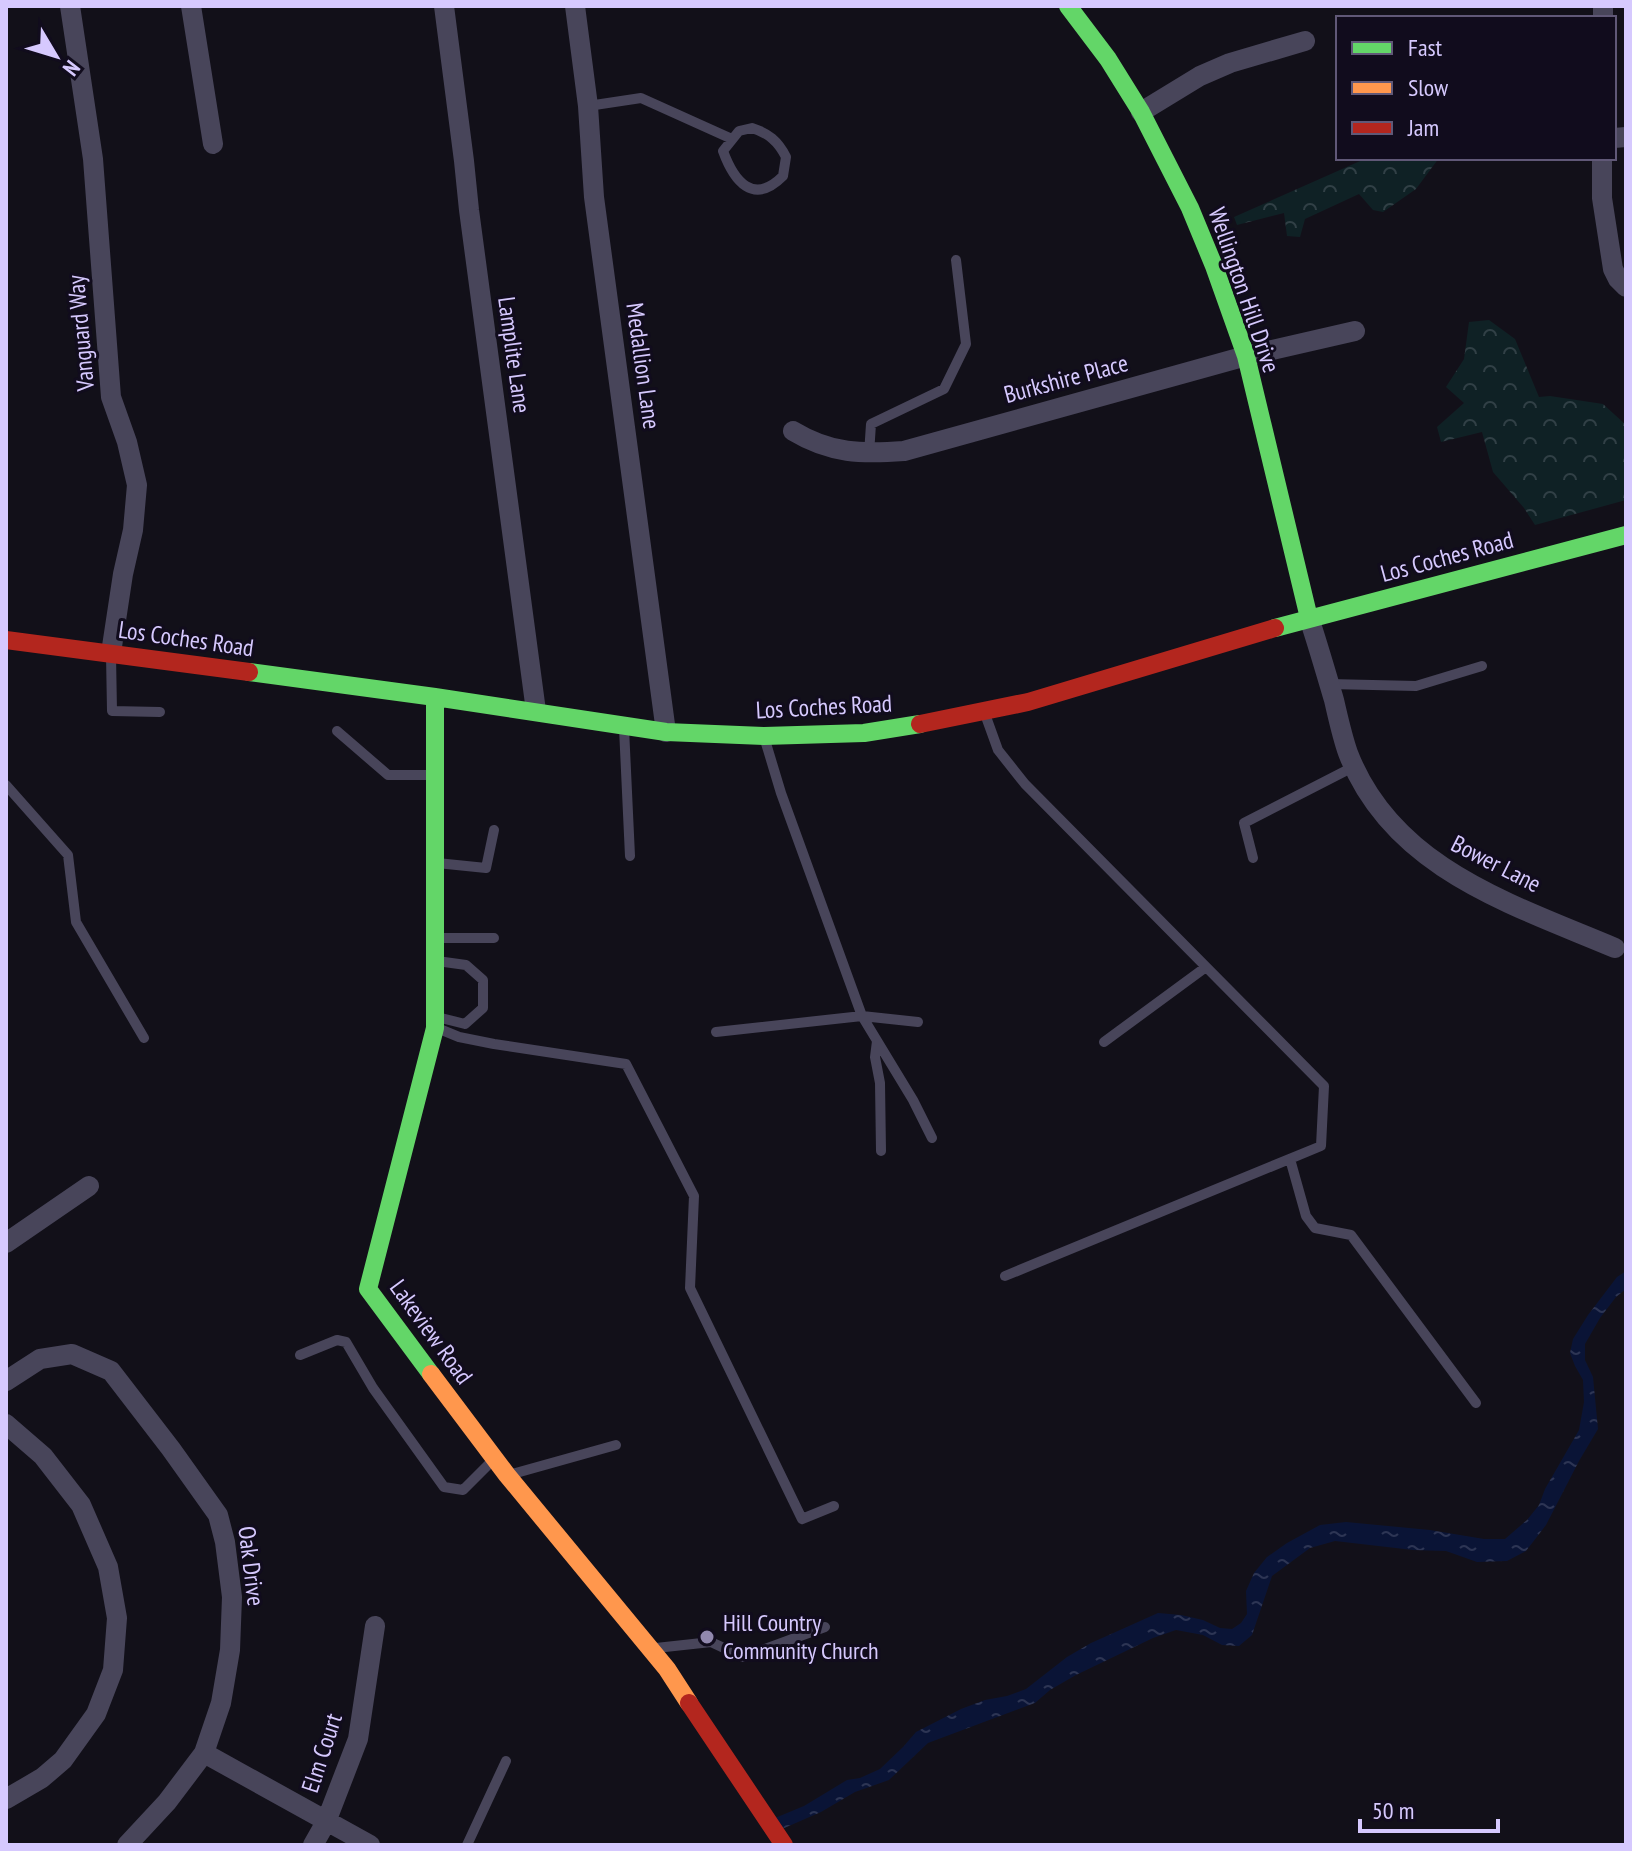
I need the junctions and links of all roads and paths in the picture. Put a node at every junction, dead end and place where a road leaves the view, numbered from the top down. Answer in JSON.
{"nodes":[{"id":1,"x":70,"y":6,"type":"edge"},
{"id":2,"x":191,"y":6,"type":"edge"},
{"id":3,"x":444,"y":6,"type":"edge"},
{"id":4,"x":575,"y":6,"type":"edge"},
{"id":5,"x":1068,"y":6,"type":"edge"},
{"id":6,"x":1305,"y":41,"type":"dead end"},
{"id":7,"x":588,"y":106,"type":"junction"},
{"id":8,"x":1141,"y":112,"type":"junction"},
{"id":9,"x":732,"y":139,"type":"junction"},
{"id":10,"x":213,"y":144,"type":"dead end"},
{"id":11,"x":1602,"y":160,"type":"edge"},
{"id":12,"x":956,"y":260,"type":"dead end"},
{"id":13,"x":1626,"y":287,"type":"edge"},
{"id":14,"x":1355,"y":331,"type":"dead end"},
{"id":15,"x":1246,"y":356,"type":"junction"},
{"id":16,"x":793,"y":431,"type":"dead end"},
{"id":17,"x":869,"y":454,"type":"junction"},
{"id":18,"x":1626,"y":535,"type":"edge"},
{"id":19,"x":1309,"y":618,"type":"junction"},
{"id":20,"x":6,"y":640,"type":"edge"},
{"id":21,"x":111,"y":653,"type":"junction"},
{"id":22,"x":1482,"y":666,"type":"dead end"},
{"id":23,"x":1329,"y":684,"type":"junction"},
{"id":24,"x":435,"y":697,"type":"junction"},
{"id":25,"x":536,"y":711,"type":"junction"},
{"id":26,"x":160,"y":712,"type":"dead end"},
{"id":27,"x":985,"y":712,"type":"junction"},
{"id":28,"x":624,"y":726,"type":"junction"},
{"id":29,"x":337,"y":731,"type":"dead end"},
{"id":30,"x":666,"y":732,"type":"junction"},
{"id":31,"x":764,"y":736,"type":"junction"},
{"id":32,"x":1355,"y":766,"type":"junction"},
{"id":33,"x":435,"y":775,"type":"junction"},
{"id":34,"x":6,"y":785,"type":"edge"},
{"id":35,"x":494,"y":830,"type":"dead end"},
{"id":36,"x":630,"y":856,"type":"dead end"},
{"id":37,"x":1253,"y":858,"type":"dead end"},
{"id":38,"x":435,"y":863,"type":"junction"},
{"id":39,"x":435,"y":938,"type":"junction"},
{"id":40,"x":494,"y":938,"type":"dead end"},
{"id":41,"x":1615,"y":948,"type":"dead end"},
{"id":42,"x":435,"y":961,"type":"junction"},
{"id":43,"x":1206,"y":967,"type":"junction"},
{"id":44,"x":862,"y":1016,"type":"junction"},
{"id":45,"x":435,"y":1022,"type":"junction"},
{"id":46,"x":918,"y":1022,"type":"dead end"},
{"id":47,"x":716,"y":1032,"type":"dead end"},
{"id":48,"x":144,"y":1038,"type":"dead end"},
{"id":49,"x":877,"y":1039,"type":"junction"},
{"id":50,"x":1104,"y":1042,"type":"dead end"},
{"id":51,"x":932,"y":1138,"type":"dead end"},
{"id":52,"x":881,"y":1151,"type":"dead end"},
{"id":53,"x":1290,"y":1159,"type":"junction"},
{"id":54,"x":89,"y":1186,"type":"dead end"},
{"id":55,"x":6,"y":1243,"type":"edge"},
{"id":56,"x":1005,"y":1276,"type":"dead end"},
{"id":57,"x":300,"y":1355,"type":"dead end"},
{"id":58,"x":6,"y":1381,"type":"edge"},
{"id":59,"x":1476,"y":1403,"type":"dead end"},
{"id":60,"x":6,"y":1424,"type":"edge"},
{"id":61,"x":616,"y":1445,"type":"dead end"},
{"id":62,"x":495,"y":1459,"type":"junction"},
{"id":63,"x":507,"y":1475,"type":"junction"},
{"id":64,"x":834,"y":1506,"type":"dead end"},
{"id":65,"x":375,"y":1626,"type":"dead end"},
{"id":66,"x":825,"y":1627,"type":"dead end"},
{"id":67,"x":650,"y":1649,"type":"junction"},
{"id":68,"x":204,"y":1753,"type":"junction"},
{"id":69,"x":506,"y":1761,"type":"dead end"},
{"id":70,"x":6,"y":1799,"type":"edge"},
{"id":71,"x":326,"y":1822,"type":"junction"},
{"id":72,"x":127,"y":1845,"type":"edge"},
{"id":73,"x":313,"y":1845,"type":"edge"},
{"id":74,"x":370,"y":1845,"type":"edge"},
{"id":75,"x":467,"y":1845,"type":"edge"},
{"id":76,"x":784,"y":1845,"type":"edge"}],
"edges":[{"from":1,"to":21,"type":"street","name":"Vanguard Way"},
{"from":2,"to":10,"type":"street"},
{"from":3,"to":25,"type":"street","name":"Lamplite Lane"},
{"from":4,"to":7,"type":"street","name":"Medallion Lane"},
{"from":5,"to":8,"type":"street","name":"Wellington Hill Drive"},
{"from":6,"to":8,"type":"street"},
{"from":7,"to":9,"type":"lane"},
{"from":7,"to":30,"type":"street","name":"Medallion Lane"},
{"from":8,"to":15,"type":"street","name":"Wellington Hill Drive"},
{"from":9,"to":9,"type":"lane"},
{"from":11,"to":13,"type":"street"},
{"from":12,"to":17,"type":"lane"},
{"from":14,"to":15,"type":"street","name":"Burkshire Place"},
{"from":15,"to":17,"type":"street","name":"Burkshire Place"},
{"from":15,"to":19,"type":"street","name":"Wellington Hill Drive"},
{"from":16,"to":17,"type":"street","name":"Burkshire Place"},
{"from":18,"to":19,"type":"street","name":"Los Coches Road"},
{"from":19,"to":23,"type":"street","name":"Bower Lane"},
{"from":19,"to":27,"type":"street","name":"Los Coches Road"},
{"from":20,"to":21,"type":"street","name":"Los Coches Road"},
{"from":21,"to":24,"type":"street","name":"Los Coches Road"},
{"from":21,"to":26,"type":"lane"},
{"from":22,"to":23,"type":"lane"},
{"from":23,"to":32,"type":"street","name":"Bower Lane"},
{"from":24,"to":25,"type":"street","name":"Los Coches Road"},
{"from":24,"to":33,"type":"street","name":"Lakeview Road"},
{"from":25,"to":28,"type":"street","name":"Los Coches Road"},
{"from":27,"to":31,"type":"street","name":"Los Coches Road"},
{"from":27,"to":43,"type":"lane"},
{"from":28,"to":30,"type":"street","name":"Los Coches Road"},
{"from":28,"to":36,"type":"lane"},
{"from":29,"to":33,"type":"lane"},
{"from":30,"to":31,"type":"street","name":"Los Coches Road"},
{"from":31,"to":44,"type":"lane"},
{"from":32,"to":37,"type":"lane"},
{"from":32,"to":41,"type":"street","name":"Bower Lane"},
{"from":33,"to":38,"type":"street","name":"Lakeview Road"},
{"from":34,"to":48,"type":"lane"},
{"from":35,"to":38,"type":"lane"},
{"from":38,"to":39,"type":"street","name":"Lakeview Road"},
{"from":39,"to":40,"type":"lane"},
{"from":39,"to":42,"type":"street","name":"Lakeview Road"},
{"from":42,"to":45,"type":"street","name":"Lakeview Road"},
{"from":42,"to":45,"type":"lane"},
{"from":43,"to":50,"type":"lane"},
{"from":43,"to":53,"type":"lane"},
{"from":44,"to":46,"type":"lane"},
{"from":44,"to":47,"type":"lane"},
{"from":44,"to":49,"type":"lane"},
{"from":45,"to":62,"type":"street","name":"Lakeview Road"},
{"from":45,"to":64,"type":"lane"},
{"from":49,"to":51,"type":"lane"},
{"from":49,"to":52,"type":"lane"},
{"from":53,"to":56,"type":"lane"},
{"from":53,"to":59,"type":"lane"},
{"from":54,"to":55,"type":"street"},
{"from":57,"to":62,"type":"lane"},
{"from":58,"to":68,"type":"street","name":"Oak Drive"},
{"from":60,"to":70,"type":"street"},
{"from":61,"to":63,"type":"lane"},
{"from":62,"to":63,"type":"street","name":"Lakeview Road"},
{"from":63,"to":67,"type":"street","name":"Lakeview Road"},
{"from":65,"to":71,"type":"street","name":"Elm Court"},
{"from":66,"to":67,"type":"lane"},
{"from":67,"to":76,"type":"street","name":"Lakeview Road"},
{"from":68,"to":71,"type":"street"},
{"from":68,"to":72,"type":"street","name":"Oak Drive"},
{"from":69,"to":75,"type":"lane"},
{"from":71,"to":73,"type":"street","name":"Elm Court"},
{"from":71,"to":74,"type":"street"}]}
